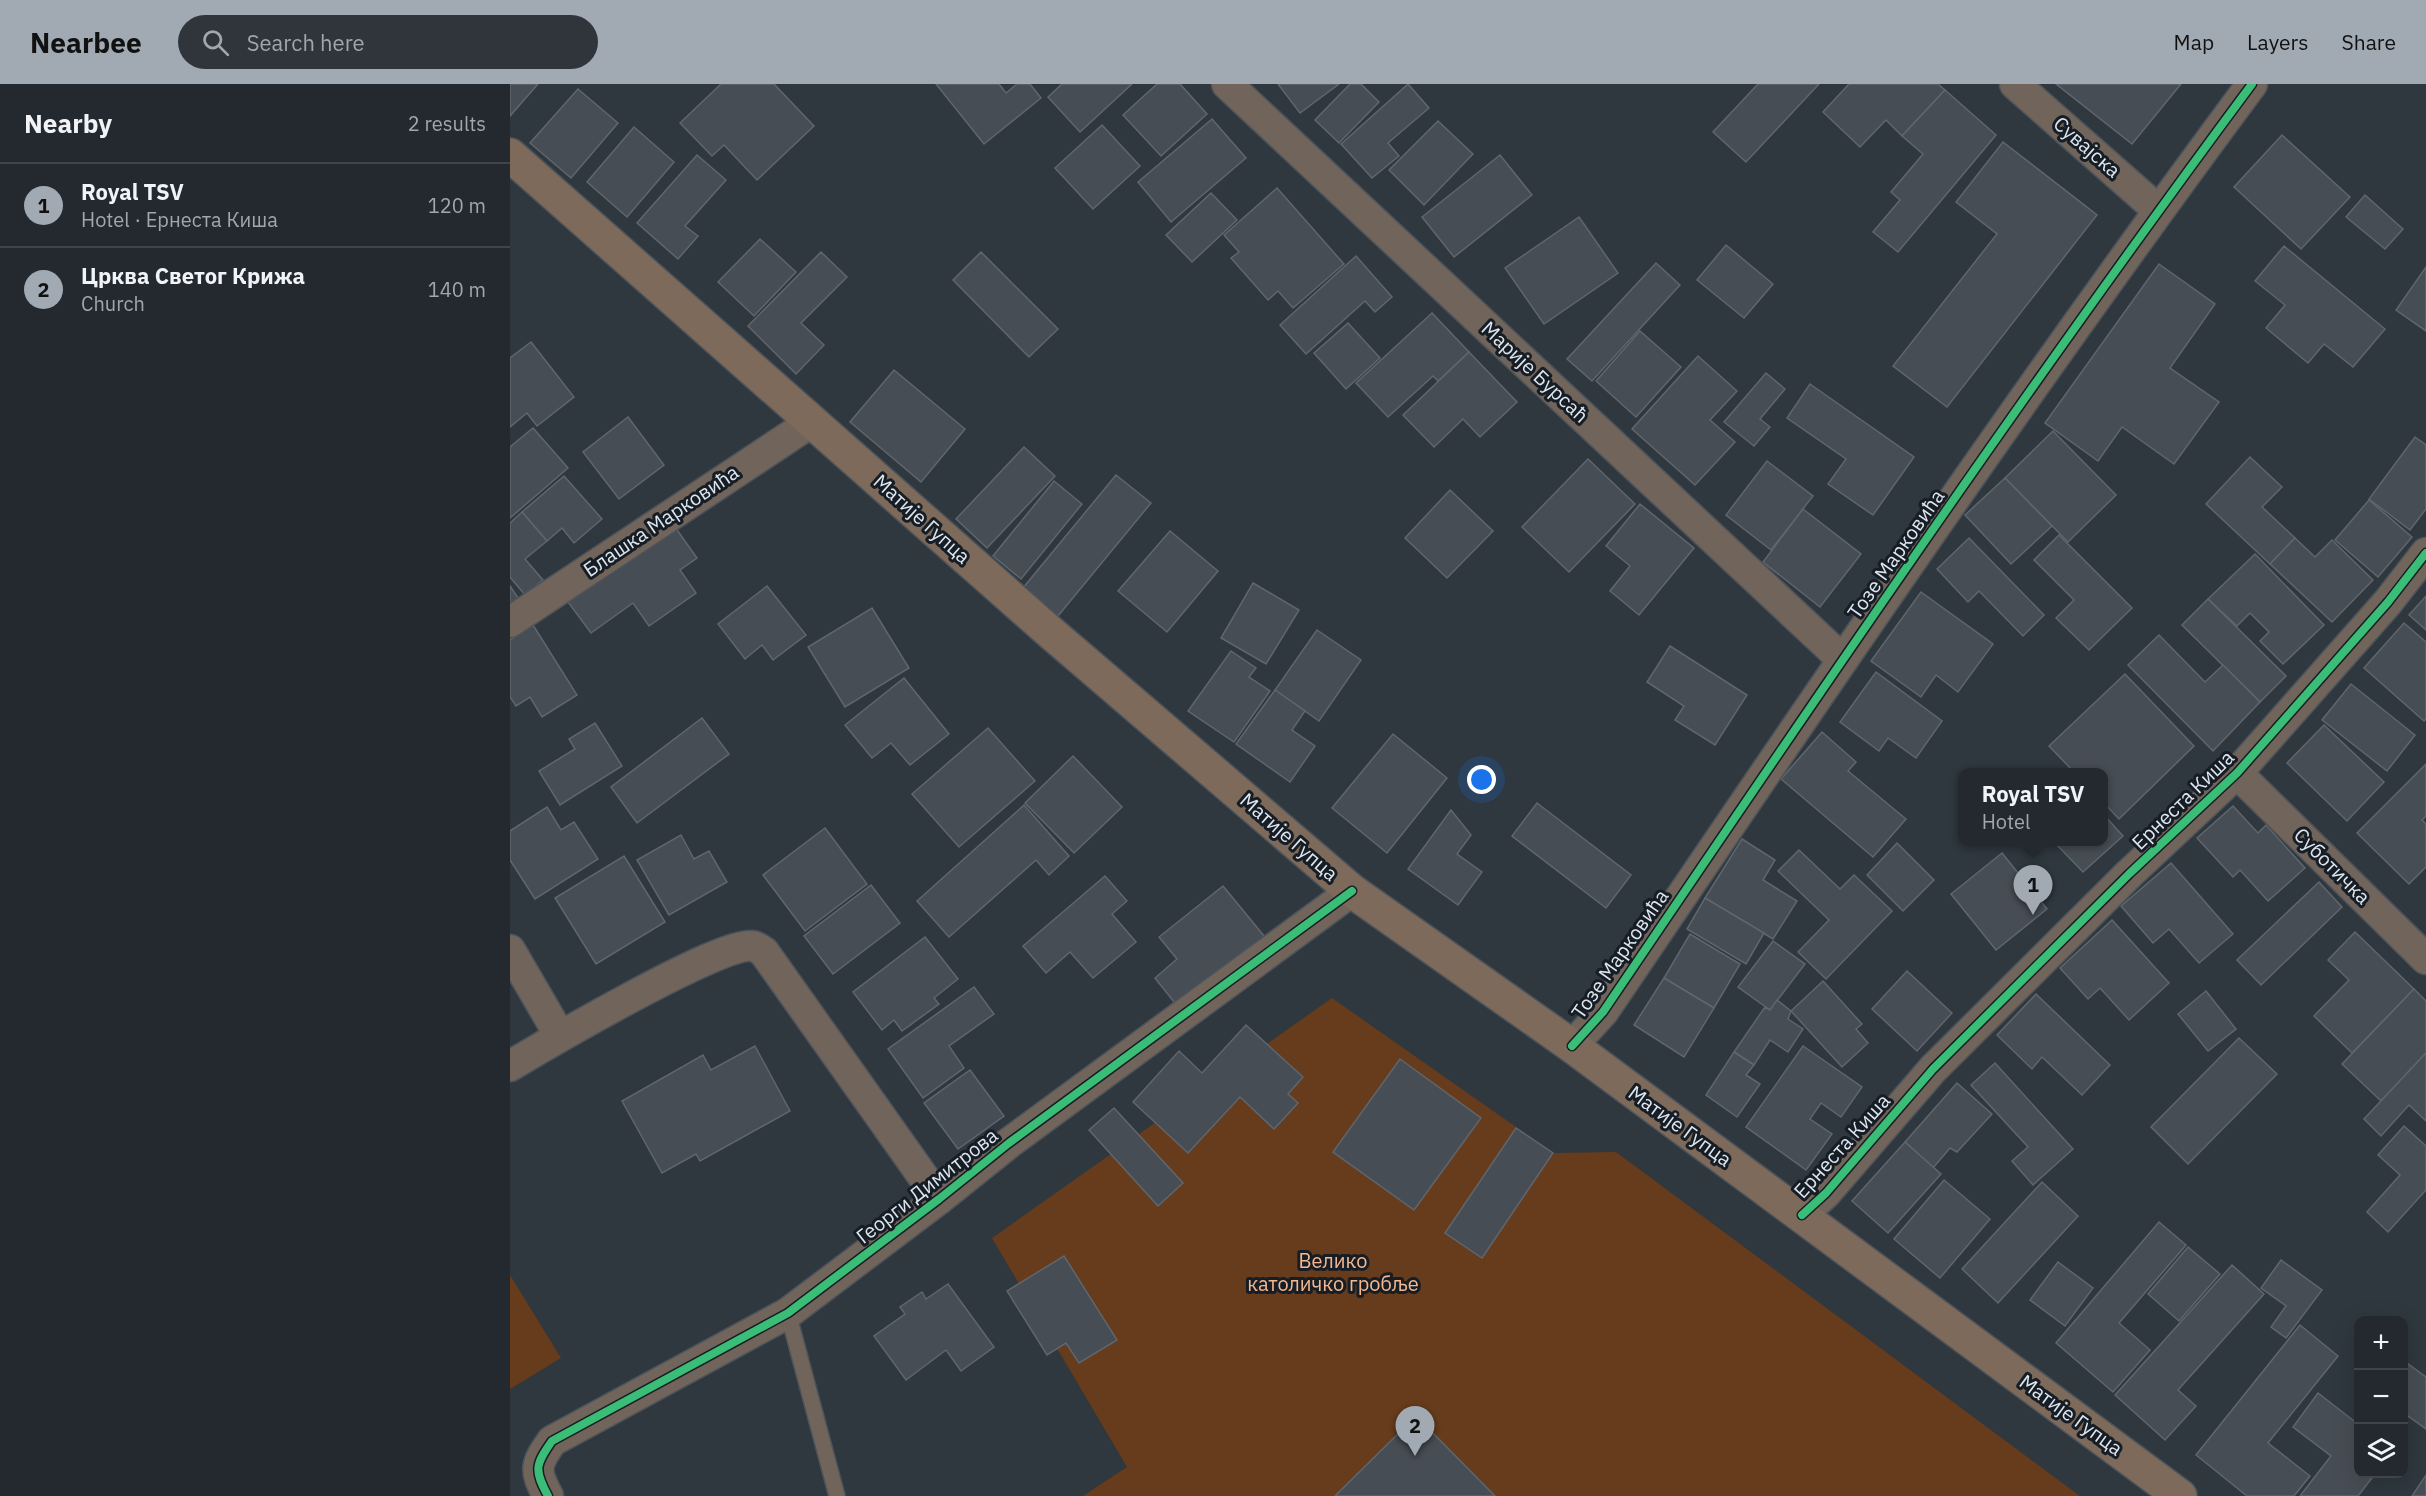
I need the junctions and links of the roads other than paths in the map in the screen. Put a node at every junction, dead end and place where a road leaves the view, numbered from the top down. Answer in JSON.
{"nodes":[{"id":1,"x":1227,"y":84,"type":"edge"},
{"id":2,"x":2015,"y":84,"type":"edge"},
{"id":3,"x":2252,"y":84,"type":"edge"},
{"id":4,"x":510,"y":155,"type":"edge"},
{"id":5,"x":2158,"y":210,"type":"junction"},
{"id":6,"x":813,"y":421,"type":"junction"},
{"id":7,"x":2426,"y":553,"type":"edge"},
{"id":8,"x":510,"y":622,"type":"edge"},
{"id":9,"x":1842,"y":659,"type":"junction"},
{"id":10,"x":2237,"y":773,"type":"junction"},
{"id":11,"x":1352,"y":891,"type":"junction"},
{"id":12,"x":510,"y":950,"type":"edge"},
{"id":13,"x":2426,"y":959,"type":"edge"},
{"id":14,"x":560,"y":1036,"type":"junction"},
{"id":15,"x":1572,"y":1046,"type":"junction"},
{"id":16,"x":510,"y":1066,"type":"edge"},
{"id":17,"x":939,"y":1199,"type":"junction"},
{"id":18,"x":1802,"y":1215,"type":"junction"},
{"id":19,"x":788,"y":1313,"type":"junction"},
{"id":20,"x":548,"y":1496,"type":"edge"},
{"id":21,"x":837,"y":1496,"type":"edge"},
{"id":22,"x":2180,"y":1496,"type":"edge"}],
"edges":[{"from":1,"to":9,"type":"street","name":"Марије Бурсаћ"},
{"from":2,"to":5,"type":"street","name":"Сувајска"},
{"from":3,"to":5,"type":"street","name":"Тозе Марковића"},
{"from":4,"to":6,"type":"main road","name":"Матије Гупца"},
{"from":5,"to":9,"type":"street","name":"Тозе Марковића"},
{"from":6,"to":8,"type":"street","name":"Блашка Марковића"},
{"from":6,"to":11,"type":"main road","name":"Матије Гупца"},
{"from":7,"to":10,"type":"street","name":"Ернеста Киша"},
{"from":9,"to":15,"type":"street","name":"Тозе Марковића"},
{"from":10,"to":13,"type":"street","name":"Суботичка"},
{"from":10,"to":18,"type":"street","name":"Ернеста Киша"},
{"from":11,"to":15,"type":"main road","name":"Матије Гупца"},
{"from":11,"to":17,"type":"street","name":"Георги Димитрова"},
{"from":12,"to":14,"type":"street"},
{"from":14,"to":16,"type":"street"},
{"from":14,"to":17,"type":"street"},
{"from":15,"to":18,"type":"main road","name":"Матије Гупца"},
{"from":17,"to":19,"type":"street","name":"Георги Димитрова"},
{"from":18,"to":22,"type":"main road","name":"Матије Гупца"},
{"from":19,"to":20,"type":"street","name":"Георги Димитрова"},
{"from":19,"to":21,"type":"lane"}]}
